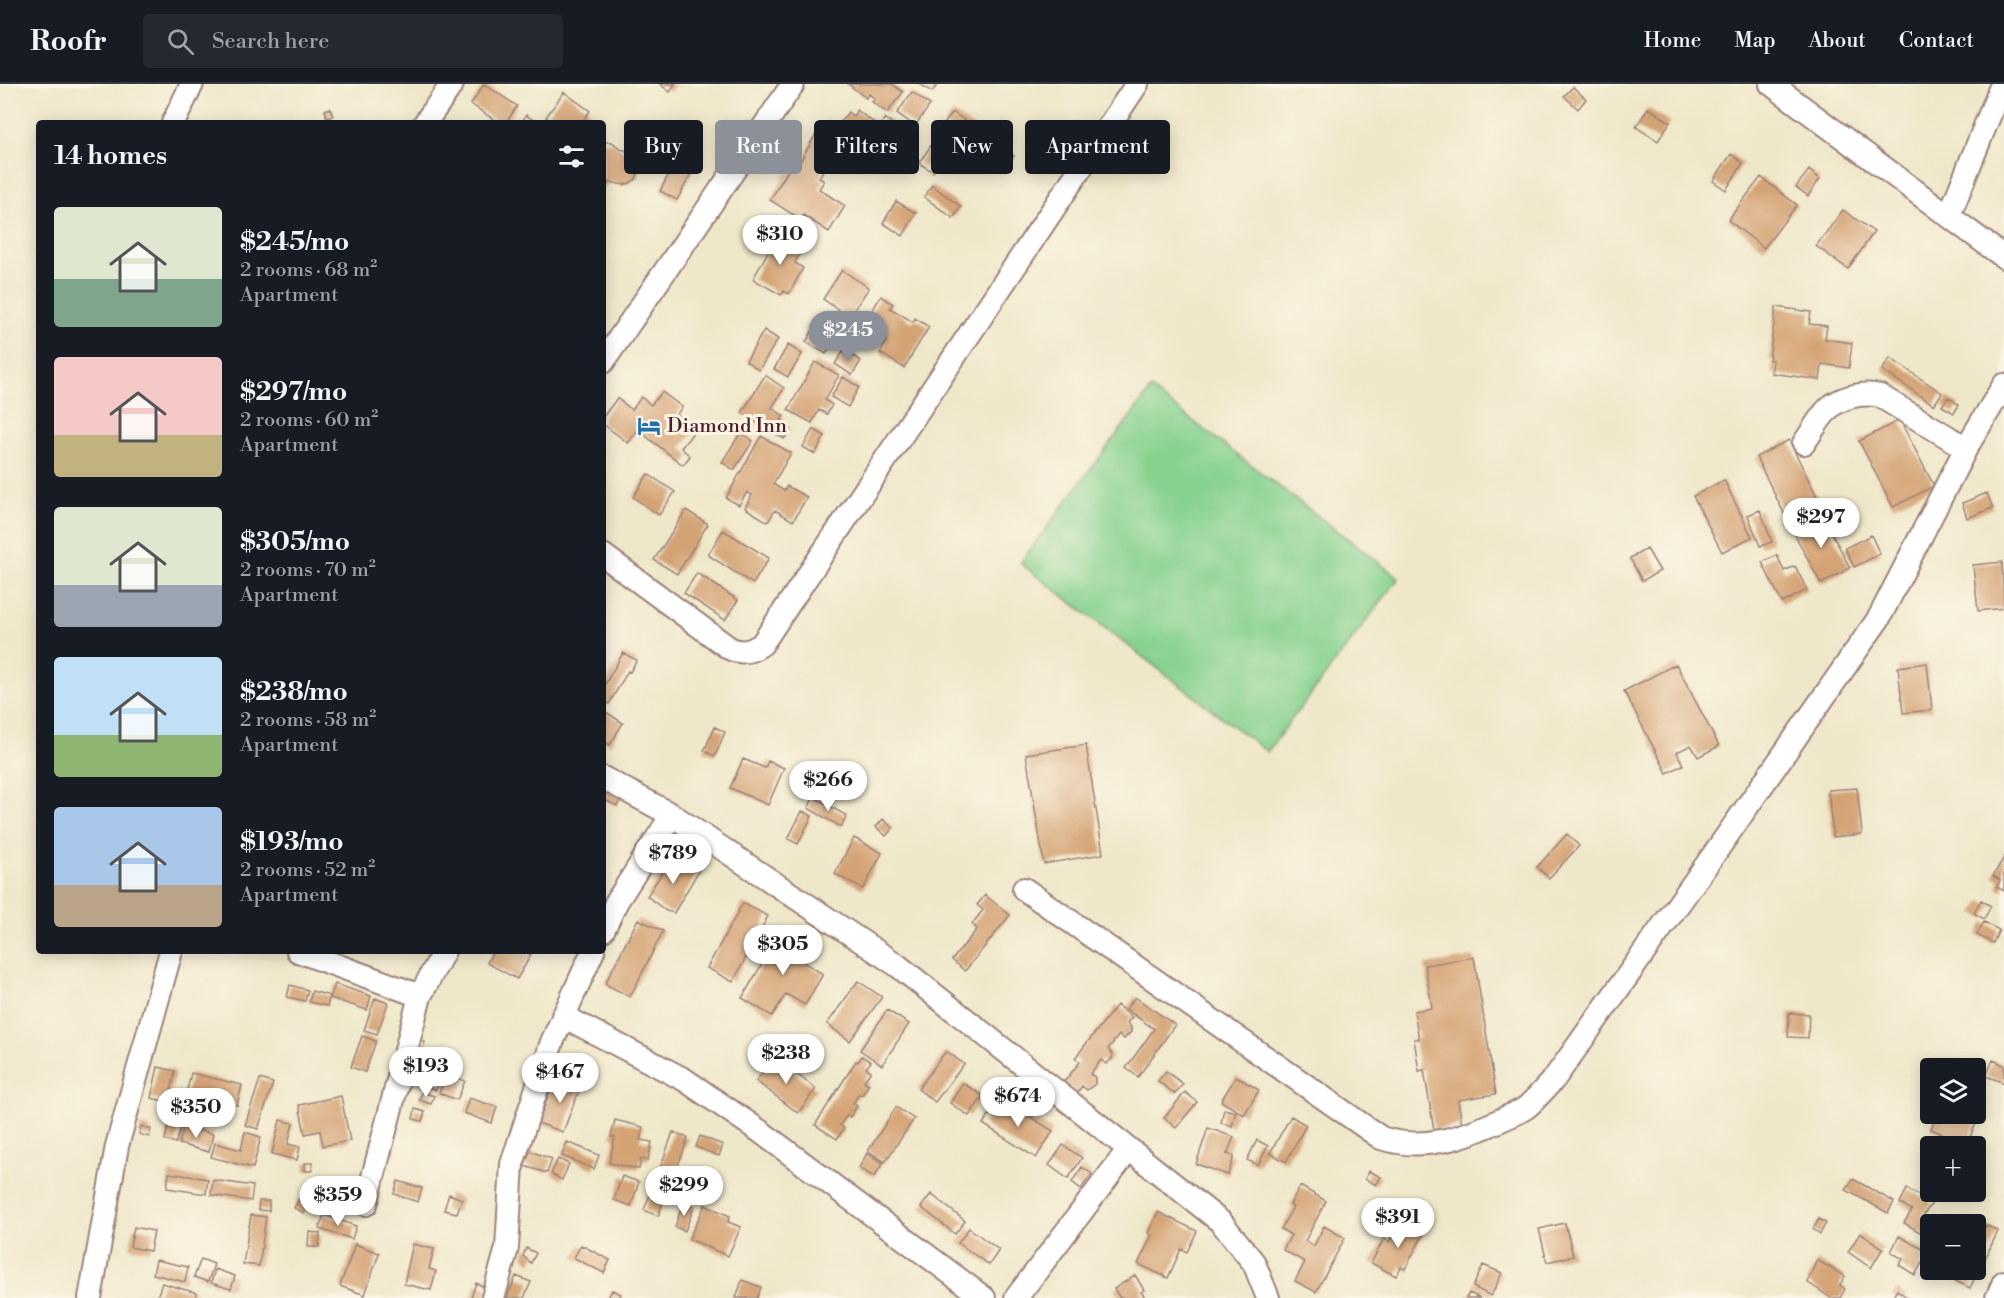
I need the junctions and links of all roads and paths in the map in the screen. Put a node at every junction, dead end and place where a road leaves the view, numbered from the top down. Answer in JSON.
{"nodes":[{"id":1,"x":192,"y":84,"type":"edge"},
{"id":2,"x":452,"y":84,"type":"edge"},
{"id":3,"x":793,"y":84,"type":"edge"},
{"id":4,"x":1137,"y":84,"type":"edge"},
{"id":5,"x":1771,"y":84,"type":"edge"},
{"id":6,"x":2002,"y":84,"type":"edge"},
{"id":7,"x":174,"y":120,"type":"edge"},
{"id":8,"x":427,"y":120,"type":"edge"},
{"id":9,"x":1949,"y":216,"type":"junction"},
{"id":10,"x":2004,"y":257,"type":"edge"},
{"id":11,"x":606,"y":358,"type":"edge"},
{"id":12,"x":2004,"y":384,"type":"edge"},
{"id":13,"x":1804,"y":443,"type":"dead end"},
{"id":14,"x":1966,"y":448,"type":"junction"},
{"id":15,"x":606,"y":557,"type":"edge"},
{"id":16,"x":606,"y":780,"type":"edge"},
{"id":17,"x":672,"y":815,"type":"junction"},
{"id":18,"x":1024,"y":890,"type":"dead end"},
{"id":19,"x":606,"y":924,"type":"edge"},
{"id":20,"x":170,"y":954,"type":"edge"},
{"id":21,"x":306,"y":954,"type":"edge"},
{"id":22,"x":442,"y":954,"type":"edge"},
{"id":23,"x":592,"y":954,"type":"edge"},
{"id":24,"x":420,"y":996,"type":"junction"},
{"id":25,"x":563,"y":1016,"type":"junction"},
{"id":26,"x":1129,"y":1149,"type":"junction"},
{"id":27,"x":366,"y":1204,"type":"dead end"},
{"id":28,"x":2004,"y":1282,"type":"edge"},
{"id":29,"x":90,"y":1298,"type":"edge"},
{"id":30,"x":493,"y":1298,"type":"edge"},
{"id":31,"x":984,"y":1298,"type":"edge"},
{"id":32,"x":1016,"y":1298,"type":"edge"},
{"id":33,"x":1268,"y":1298,"type":"edge"},
{"id":34,"x":1997,"y":1298,"type":"edge"}],
"edges":[{"from":1,"to":7,"type":"street"},
{"from":2,"to":8,"type":"street"},
{"from":3,"to":11,"type":"street"},
{"from":4,"to":15,"type":"street"},
{"from":5,"to":9,"type":"street"},
{"from":6,"to":9,"type":"street"},
{"from":9,"to":10,"type":"street"},
{"from":12,"to":14,"type":"street"},
{"from":13,"to":14,"type":"street"},
{"from":14,"to":18,"type":"street"},
{"from":16,"to":17,"type":"street"},
{"from":17,"to":19,"type":"street"},
{"from":17,"to":26,"type":"street"},
{"from":20,"to":29,"type":"street"},
{"from":21,"to":24,"type":"street"},
{"from":22,"to":24,"type":"street"},
{"from":23,"to":25,"type":"street"},
{"from":24,"to":27,"type":"street"},
{"from":25,"to":30,"type":"street"},
{"from":25,"to":31,"type":"street"},
{"from":26,"to":32,"type":"street"},
{"from":26,"to":33,"type":"street"},
{"from":28,"to":34,"type":"street"}]}
